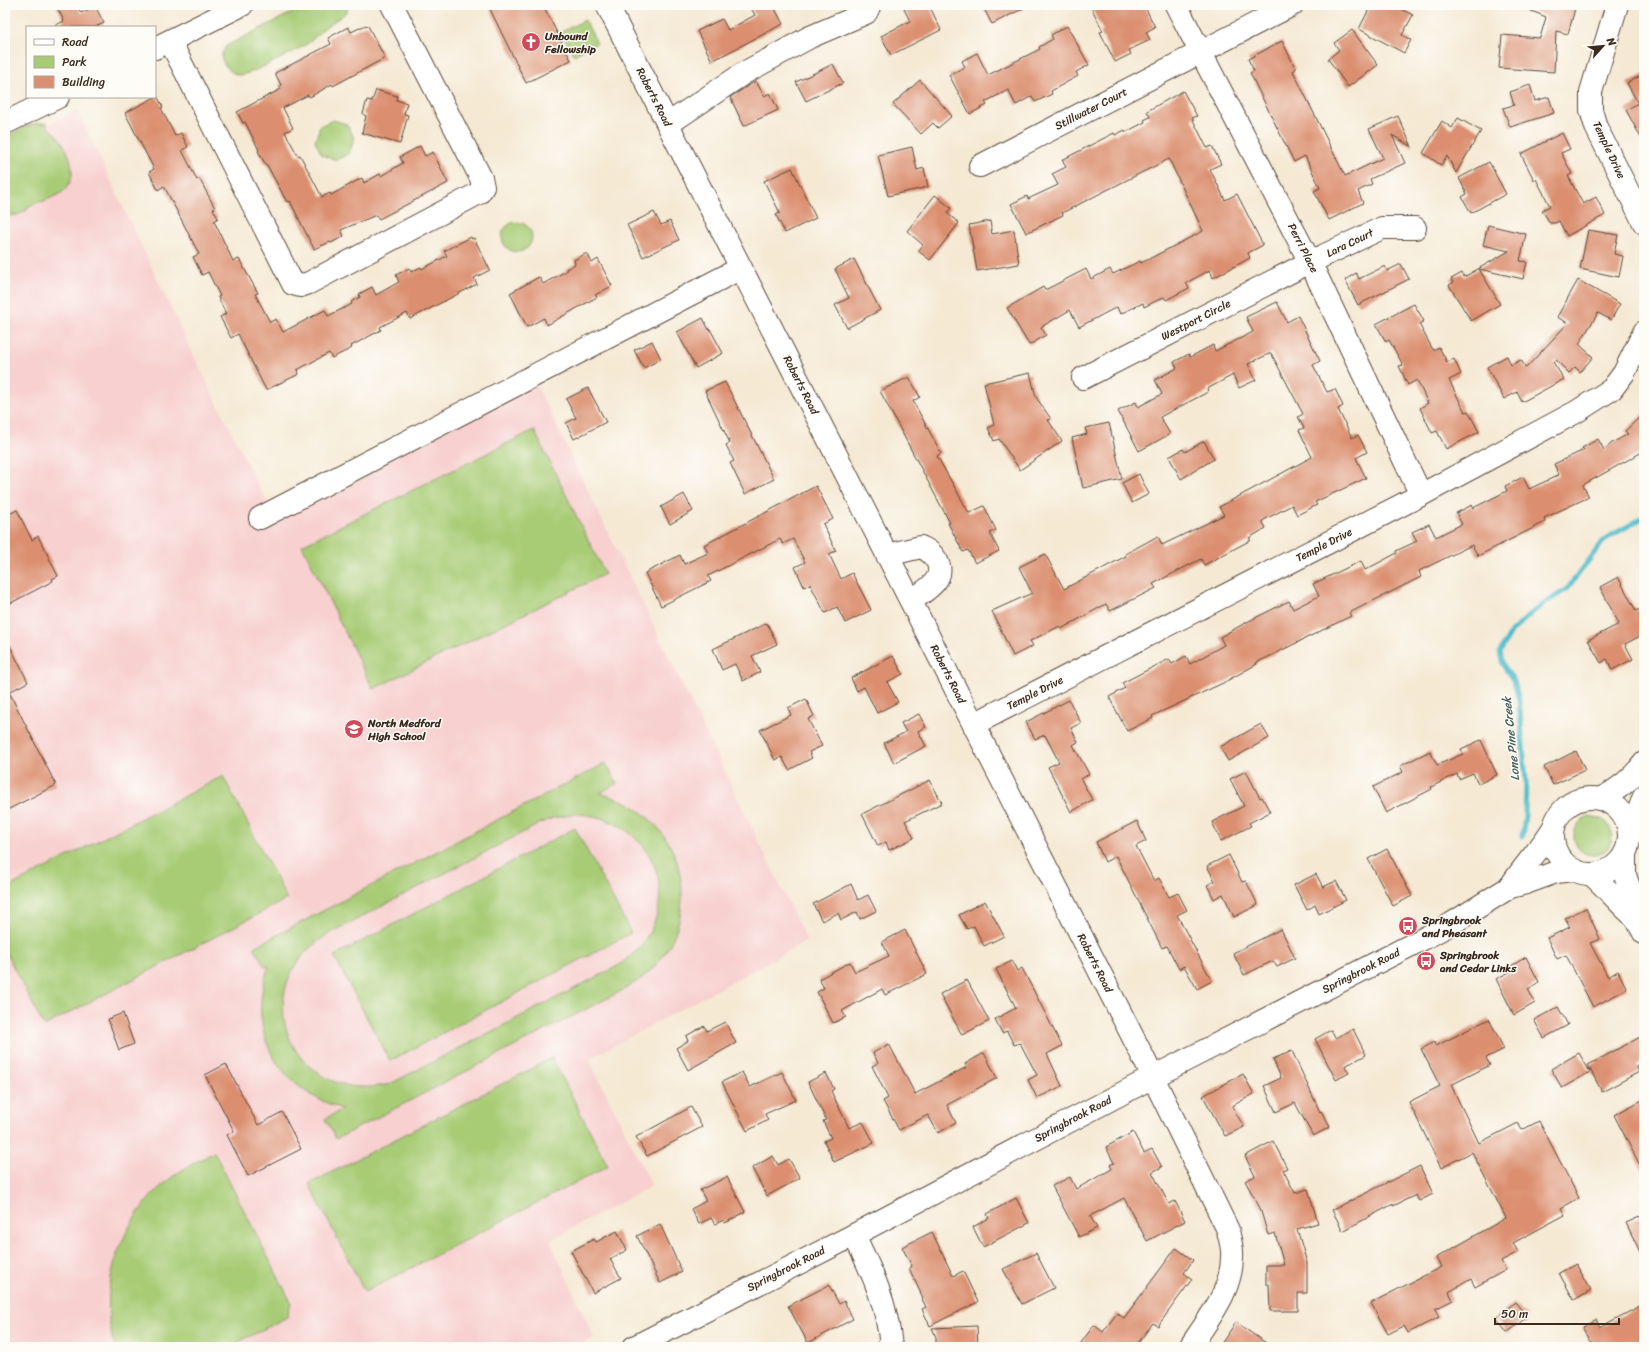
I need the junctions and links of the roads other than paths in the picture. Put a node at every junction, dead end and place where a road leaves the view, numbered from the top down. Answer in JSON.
{"nodes":[{"id":1,"x":242,"y":5,"type":"edge"},
{"id":2,"x":392,"y":5,"type":"edge"},
{"id":3,"x":607,"y":5,"type":"edge"},
{"id":4,"x":868,"y":5,"type":"edge"},
{"id":5,"x":1176,"y":5,"type":"edge"},
{"id":6,"x":1292,"y":5,"type":"edge"},
{"id":7,"x":1617,"y":5,"type":"edge"},
{"id":8,"x":162,"y":45,"type":"edge"},
{"id":9,"x":1202,"y":52,"type":"junction"},
{"id":10,"x":56,"y":98,"type":"edge"},
{"id":11,"x":5,"y":123,"type":"edge"},
{"id":12,"x":668,"y":124,"type":"junction"},
{"id":13,"x":980,"y":166,"type":"dead end"},
{"id":14,"x":1644,"y":223,"type":"edge"},
{"id":15,"x":1416,"y":228,"type":"dead end"},
{"id":16,"x":1310,"y":262,"type":"junction"},
{"id":17,"x":741,"y":268,"type":"junction"},
{"id":18,"x":1644,"y":332,"type":"edge"},
{"id":19,"x":1083,"y":378,"type":"dead end"},
{"id":20,"x":1421,"y":494,"type":"junction"},
{"id":21,"x":260,"y":518,"type":"dead end"},
{"id":22,"x":887,"y":555,"type":"junction"},
{"id":23,"x":911,"y":601,"type":"junction"},
{"id":24,"x":974,"y":724,"type":"junction"},
{"id":25,"x":1644,"y":763,"type":"edge"},
{"id":26,"x":1644,"y":796,"type":"edge"},
{"id":27,"x":1600,"y":799,"type":"junction"},
{"id":28,"x":1554,"y":827,"type":"junction"},
{"id":29,"x":1627,"y":845,"type":"junction"},
{"id":30,"x":1582,"y":872,"type":"junction"},
{"id":31,"x":1510,"y":887,"type":"junction"},
{"id":32,"x":1640,"y":926,"type":"edge"},
{"id":33,"x":1153,"y":1077,"type":"junction"},
{"id":34,"x":854,"y":1235,"type":"junction"},
{"id":35,"x":634,"y":1347,"type":"edge"},
{"id":36,"x":891,"y":1347,"type":"edge"},
{"id":37,"x":1190,"y":1347,"type":"edge"}],
"edges":[{"from":1,"to":8,"type":"street"},
{"from":2,"to":8,"type":"street"},
{"from":3,"to":12,"type":"street","name":"Roberts Road"},
{"from":4,"to":12,"type":"street"},
{"from":5,"to":9,"type":"street","name":"Perri Place"},
{"from":6,"to":9,"type":"street","name":"Stillwater Court"},
{"from":7,"to":14,"type":"street","name":"Temple Drive"},
{"from":9,"to":13,"type":"street","name":"Stillwater Court"},
{"from":9,"to":16,"type":"street","name":"Perri Place"},
{"from":10,"to":11,"type":"street"},
{"from":12,"to":17,"type":"street","name":"Roberts Road"},
{"from":15,"to":16,"type":"street","name":"Lara Court"},
{"from":16,"to":19,"type":"street","name":"Westport Circle"},
{"from":16,"to":20,"type":"street","name":"Perri Place"},
{"from":17,"to":21,"type":"street"},
{"from":17,"to":22,"type":"street","name":"Roberts Road"},
{"from":18,"to":20,"type":"street","name":"Temple Drive"},
{"from":20,"to":24,"type":"street","name":"Temple Drive"},
{"from":22,"to":23,"type":"street","name":"Roberts Road"},
{"from":22,"to":23,"type":"street"},
{"from":23,"to":24,"type":"street","name":"Roberts Road"},
{"from":24,"to":33,"type":"street","name":"Roberts Road"},
{"from":25,"to":27,"type":"street"},
{"from":26,"to":29,"type":"street"},
{"from":27,"to":28,"type":"street"},
{"from":27,"to":29,"type":"street"},
{"from":28,"to":30,"type":"street"},
{"from":28,"to":31,"type":"street","name":"Springbrook Road"},
{"from":29,"to":30,"type":"street"},
{"from":29,"to":32,"type":"street"},
{"from":30,"to":31,"type":"street","name":"Springbrook Road"},
{"from":30,"to":32,"type":"street"},
{"from":31,"to":33,"type":"street","name":"Springbrook Road"},
{"from":33,"to":34,"type":"street","name":"Springbrook Road"},
{"from":33,"to":37,"type":"street","name":"Roberts Road"},
{"from":34,"to":35,"type":"street","name":"Springbrook Road"},
{"from":34,"to":36,"type":"street"}]}
